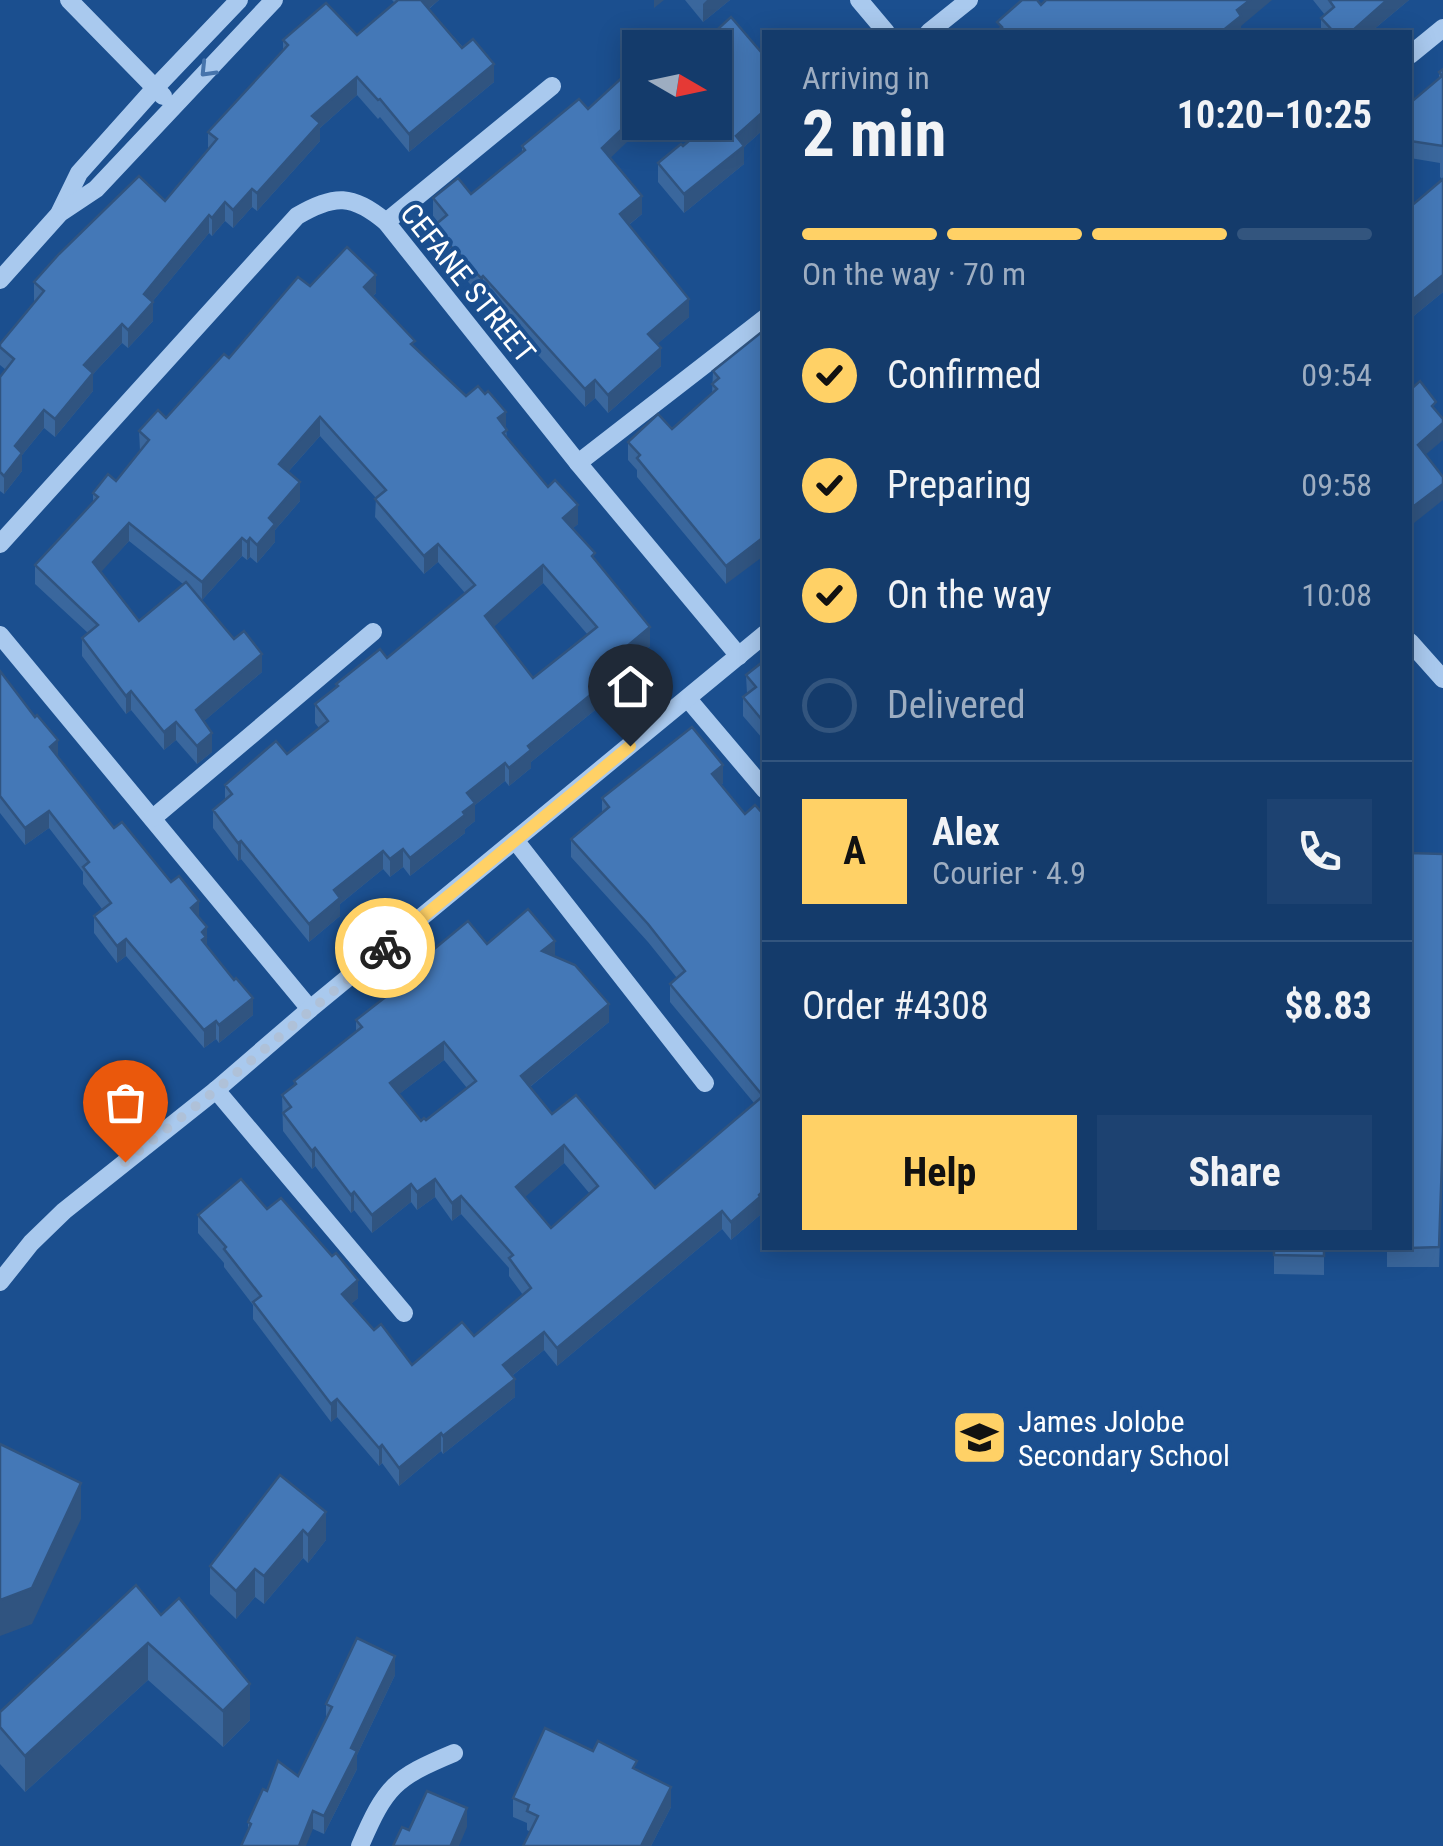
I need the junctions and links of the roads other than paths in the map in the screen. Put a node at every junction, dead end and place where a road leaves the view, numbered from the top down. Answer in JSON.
{"nodes":[{"id":1,"x":69,"y":0,"type":"edge"},
{"id":2,"x":239,"y":0,"type":"edge"},
{"id":3,"x":274,"y":0,"type":"edge"},
{"id":4,"x":859,"y":0,"type":"edge"},
{"id":5,"x":969,"y":0,"type":"edge"},
{"id":6,"x":1443,"y":28,"type":"edge"},
{"id":7,"x":884,"y":30,"type":"edge"},
{"id":8,"x":932,"y":30,"type":"edge"},
{"id":9,"x":1412,"y":53,"type":"edge"},
{"id":10,"x":552,"y":86,"type":"dead end"},
{"id":11,"x":155,"y":88,"type":"junction"},
{"id":12,"x":173,"y":106,"type":"junction"},
{"id":13,"x":60,"y":213,"type":"junction"},
{"id":14,"x":386,"y":222,"type":"junction"},
{"id":15,"x":0,"y":280,"type":"edge"},
{"id":16,"x":762,"y":320,"type":"edge"},
{"id":17,"x":578,"y":463,"type":"junction"},
{"id":18,"x":0,"y":544,"type":"edge"},
{"id":19,"x":374,"y":632,"type":"dead end"},
{"id":20,"x":0,"y":635,"type":"edge"},
{"id":21,"x":762,"y":637,"type":"edge"},
{"id":22,"x":1412,"y":644,"type":"edge"},
{"id":23,"x":739,"y":656,"type":"junction"},
{"id":24,"x":1443,"y":679,"type":"edge"},
{"id":25,"x":688,"y":699,"type":"junction"},
{"id":26,"x":762,"y":786,"type":"edge"},
{"id":27,"x":153,"y":818,"type":"junction"},
{"id":28,"x":516,"y":840,"type":"junction"},
{"id":29,"x":310,"y":1010,"type":"junction"},
{"id":30,"x":705,"y":1083,"type":"dead end"},
{"id":31,"x":216,"y":1090,"type":"junction"},
{"id":32,"x":0,"y":1282,"type":"edge"},
{"id":33,"x":404,"y":1314,"type":"dead end"},
{"id":34,"x":454,"y":1753,"type":"dead end"},
{"id":35,"x":360,"y":1846,"type":"edge"}],
"edges":[{"from":1,"to":11,"type":"street"},
{"from":2,"to":11,"type":"street"},
{"from":3,"to":12,"type":"street","one_way":true},
{"from":4,"to":7,"type":"street"},
{"from":5,"to":8,"type":"street"},
{"from":6,"to":9,"type":"street"},
{"from":10,"to":14,"type":"street"},
{"from":11,"to":12,"type":"street"},
{"from":11,"to":13,"type":"street"},
{"from":12,"to":13,"type":"street"},
{"from":13,"to":15,"type":"street"},
{"from":14,"to":17,"type":"street","name":"CEFANE STREET"},
{"from":14,"to":18,"type":"street","name":"CEFANE STREET"},
{"from":16,"to":17,"type":"street"},
{"from":17,"to":23,"type":"street","name":"CEFANE STREET"},
{"from":19,"to":27,"type":"street"},
{"from":20,"to":27,"type":"street"},
{"from":21,"to":23,"type":"street"},
{"from":22,"to":24,"type":"street"},
{"from":23,"to":25,"type":"street"},
{"from":25,"to":26,"type":"street"},
{"from":25,"to":28,"type":"street"},
{"from":27,"to":29,"type":"street"},
{"from":28,"to":29,"type":"street"},
{"from":28,"to":30,"type":"street"},
{"from":29,"to":31,"type":"street"},
{"from":31,"to":32,"type":"street"},
{"from":31,"to":33,"type":"street"},
{"from":34,"to":35,"type":"street"}]}
